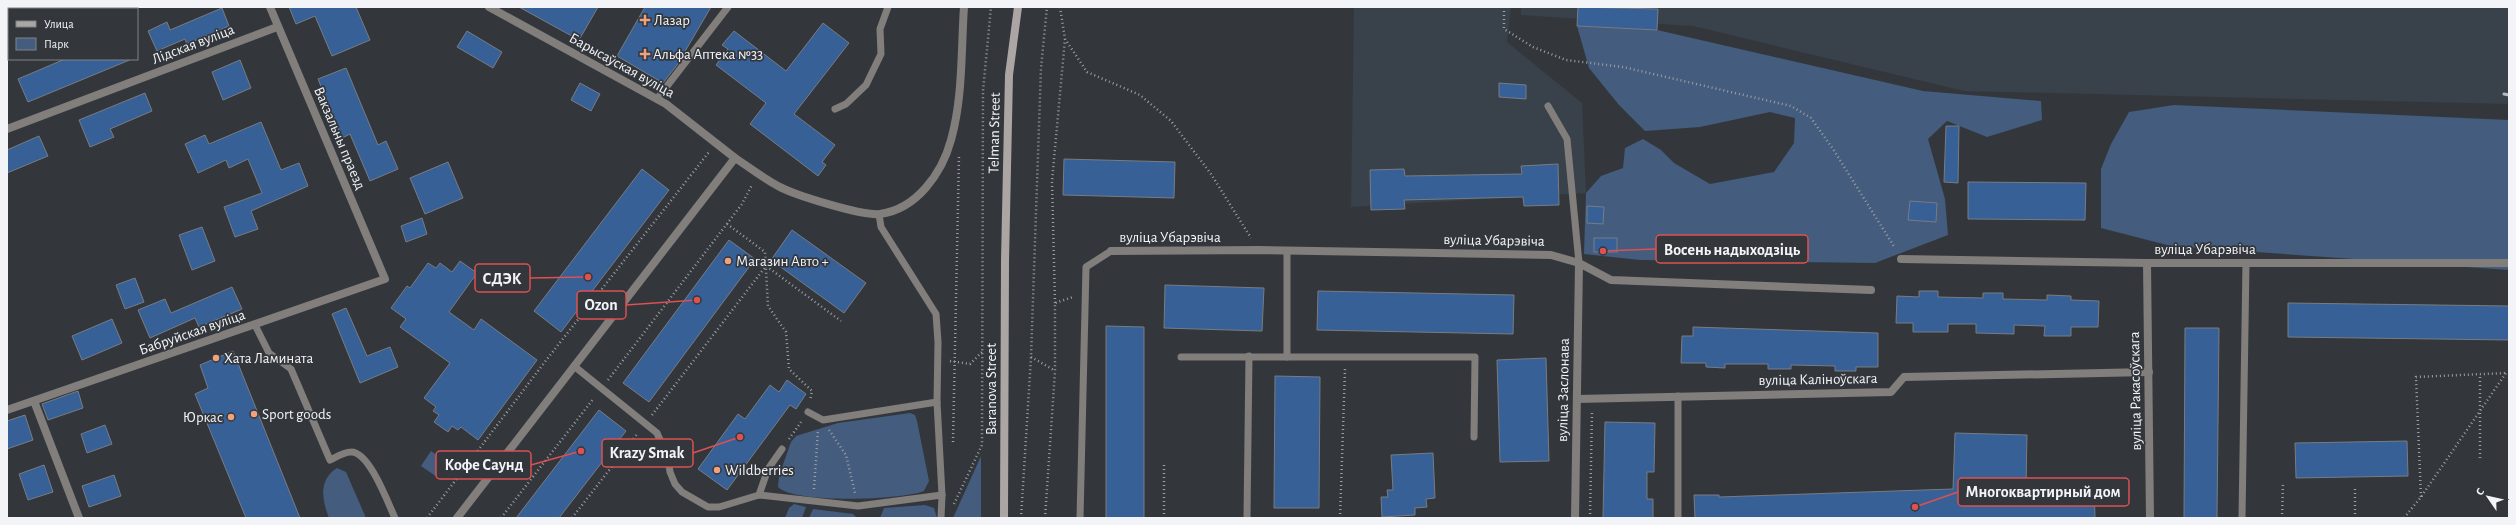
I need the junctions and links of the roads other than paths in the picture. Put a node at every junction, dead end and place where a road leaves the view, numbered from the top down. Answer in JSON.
{"nodes":[{"id":1,"x":270,"y":7,"type":"edge"},
{"id":2,"x":489,"y":7,"type":"edge"},
{"id":3,"x":728,"y":7,"type":"edge"},
{"id":4,"x":888,"y":7,"type":"edge"},
{"id":5,"x":964,"y":7,"type":"edge"},
{"id":6,"x":1018,"y":7,"type":"edge"},
{"id":7,"x":277,"y":27,"type":"junction"},
{"id":8,"x":657,"y":99,"type":"junction"},
{"id":9,"x":1548,"y":106,"type":"dead end"},
{"id":10,"x":835,"y":109,"type":"dead end"},
{"id":11,"x":7,"y":129,"type":"edge"},
{"id":12,"x":735,"y":158,"type":"junction"},
{"id":13,"x":879,"y":214,"type":"junction"},
{"id":14,"x":1111,"y":251,"type":"joint"},
{"id":15,"x":1287,"y":251,"type":"junction"},
{"id":16,"x":1901,"y":259,"type":"road end"},
{"id":17,"x":1005,"y":260,"type":"joint"},
{"id":18,"x":1579,"y":263,"type":"junction"},
{"id":19,"x":2147,"y":263,"type":"junction"},
{"id":20,"x":2246,"y":263,"type":"junction"},
{"id":21,"x":2509,"y":263,"type":"edge"},
{"id":22,"x":385,"y":279,"type":"joint"},
{"id":23,"x":1871,"y":290,"type":"dead end"},
{"id":24,"x":255,"y":326,"type":"junction"},
{"id":25,"x":1249,"y":356,"type":"junction"},
{"id":26,"x":1287,"y":356,"type":"junction"},
{"id":27,"x":1181,"y":357,"type":"dead end"},
{"id":28,"x":574,"y":366,"type":"junction"},
{"id":29,"x":2149,"y":372,"type":"junction"},
{"id":30,"x":1678,"y":396,"type":"junction"},
{"id":31,"x":1577,"y":399,"type":"junction"},
{"id":32,"x":34,"y":401,"type":"junction"},
{"id":33,"x":936,"y":402,"type":"junction"},
{"id":34,"x":7,"y":410,"type":"edge"},
{"id":35,"x":808,"y":412,"type":"road end"},
{"id":36,"x":1474,"y":437,"type":"dead end"},
{"id":37,"x":782,"y":449,"type":"road end"},
{"id":38,"x":759,"y":495,"type":"junction"},
{"id":39,"x":942,"y":495,"type":"junction"},
{"id":40,"x":1004,"y":516,"type":"edge"},
{"id":41,"x":1247,"y":517,"type":"edge"},
{"id":42,"x":78,"y":518,"type":"edge"},
{"id":43,"x":395,"y":518,"type":"edge"},
{"id":44,"x":457,"y":518,"type":"edge"},
{"id":45,"x":941,"y":518,"type":"edge"},
{"id":46,"x":1080,"y":518,"type":"edge"},
{"id":47,"x":1575,"y":518,"type":"edge"},
{"id":48,"x":1678,"y":518,"type":"edge"},
{"id":49,"x":2150,"y":518,"type":"edge"},
{"id":50,"x":2242,"y":518,"type":"edge"}],
"edges":[{"from":1,"to":7,"type":"street","name":"Вакзальны праезд"},
{"from":2,"to":8,"type":"street","name":"Барысаўская вуліца"},
{"from":3,"to":8,"type":"lane"},
{"from":4,"to":10,"type":"lane"},
{"from":5,"to":13,"type":"street"},
{"from":6,"to":17,"type":"main road","name":"Telman Street"},
{"from":7,"to":11,"type":"street","name":"Лідская вуліца"},
{"from":7,"to":22,"type":"street","name":"Вакзальны праезд"},
{"from":8,"to":12,"type":"street","name":"Барысаўская вуліца"},
{"from":9,"to":18,"type":"lane"},
{"from":12,"to":13,"type":"street","name":"Барысаўская вуліца"},
{"from":12,"to":28,"type":"street"},
{"from":13,"to":33,"type":"lane"},
{"from":14,"to":15,"type":"street","name":"вуліца Убарэвіча"},
{"from":14,"to":46,"type":"lane"},
{"from":15,"to":18,"type":"street","name":"вуліца Убарэвіча"},
{"from":15,"to":26,"type":"lane"},
{"from":16,"to":19,"type":"street","name":"вуліца Убарэвіча"},
{"from":17,"to":40,"type":"main road","name":"Baranova Street"},
{"from":18,"to":23,"type":"street","name":"вуліца Убарэвіча"},
{"from":18,"to":31,"type":"street","name":"вуліца Заслонава"},
{"from":19,"to":20,"type":"street","name":"вуліца Убарэвіча"},
{"from":19,"to":29,"type":"street","name":"вуліца Ракасоўскага"},
{"from":20,"to":21,"type":"street","name":"вуліца Убарэвіча"},
{"from":20,"to":50,"type":"lane"},
{"from":22,"to":24,"type":"street","name":"Бабруйская вуліца"},
{"from":24,"to":32,"type":"street","name":"Бабруйская вуліца"},
{"from":24,"to":43,"type":"lane"},
{"from":25,"to":26,"type":"lane"},
{"from":25,"to":27,"type":"lane"},
{"from":25,"to":41,"type":"lane"},
{"from":26,"to":36,"type":"lane"},
{"from":28,"to":38,"type":"lane"},
{"from":28,"to":44,"type":"street"},
{"from":29,"to":30,"type":"street","name":"вуліца Каліноўскага"},
{"from":29,"to":49,"type":"street","name":"вуліца Ракасоўскага"},
{"from":30,"to":31,"type":"street","name":"вуліца Каліноўскага"},
{"from":30,"to":48,"type":"lane"},
{"from":31,"to":47,"type":"street","name":"вуліца Заслонава"},
{"from":32,"to":34,"type":"street","name":"Бабруйская вуліца"},
{"from":32,"to":42,"type":"street"},
{"from":33,"to":35,"type":"lane"},
{"from":33,"to":39,"type":"lane"},
{"from":37,"to":38,"type":"lane"},
{"from":38,"to":39,"type":"lane"},
{"from":39,"to":45,"type":"lane"}]}
